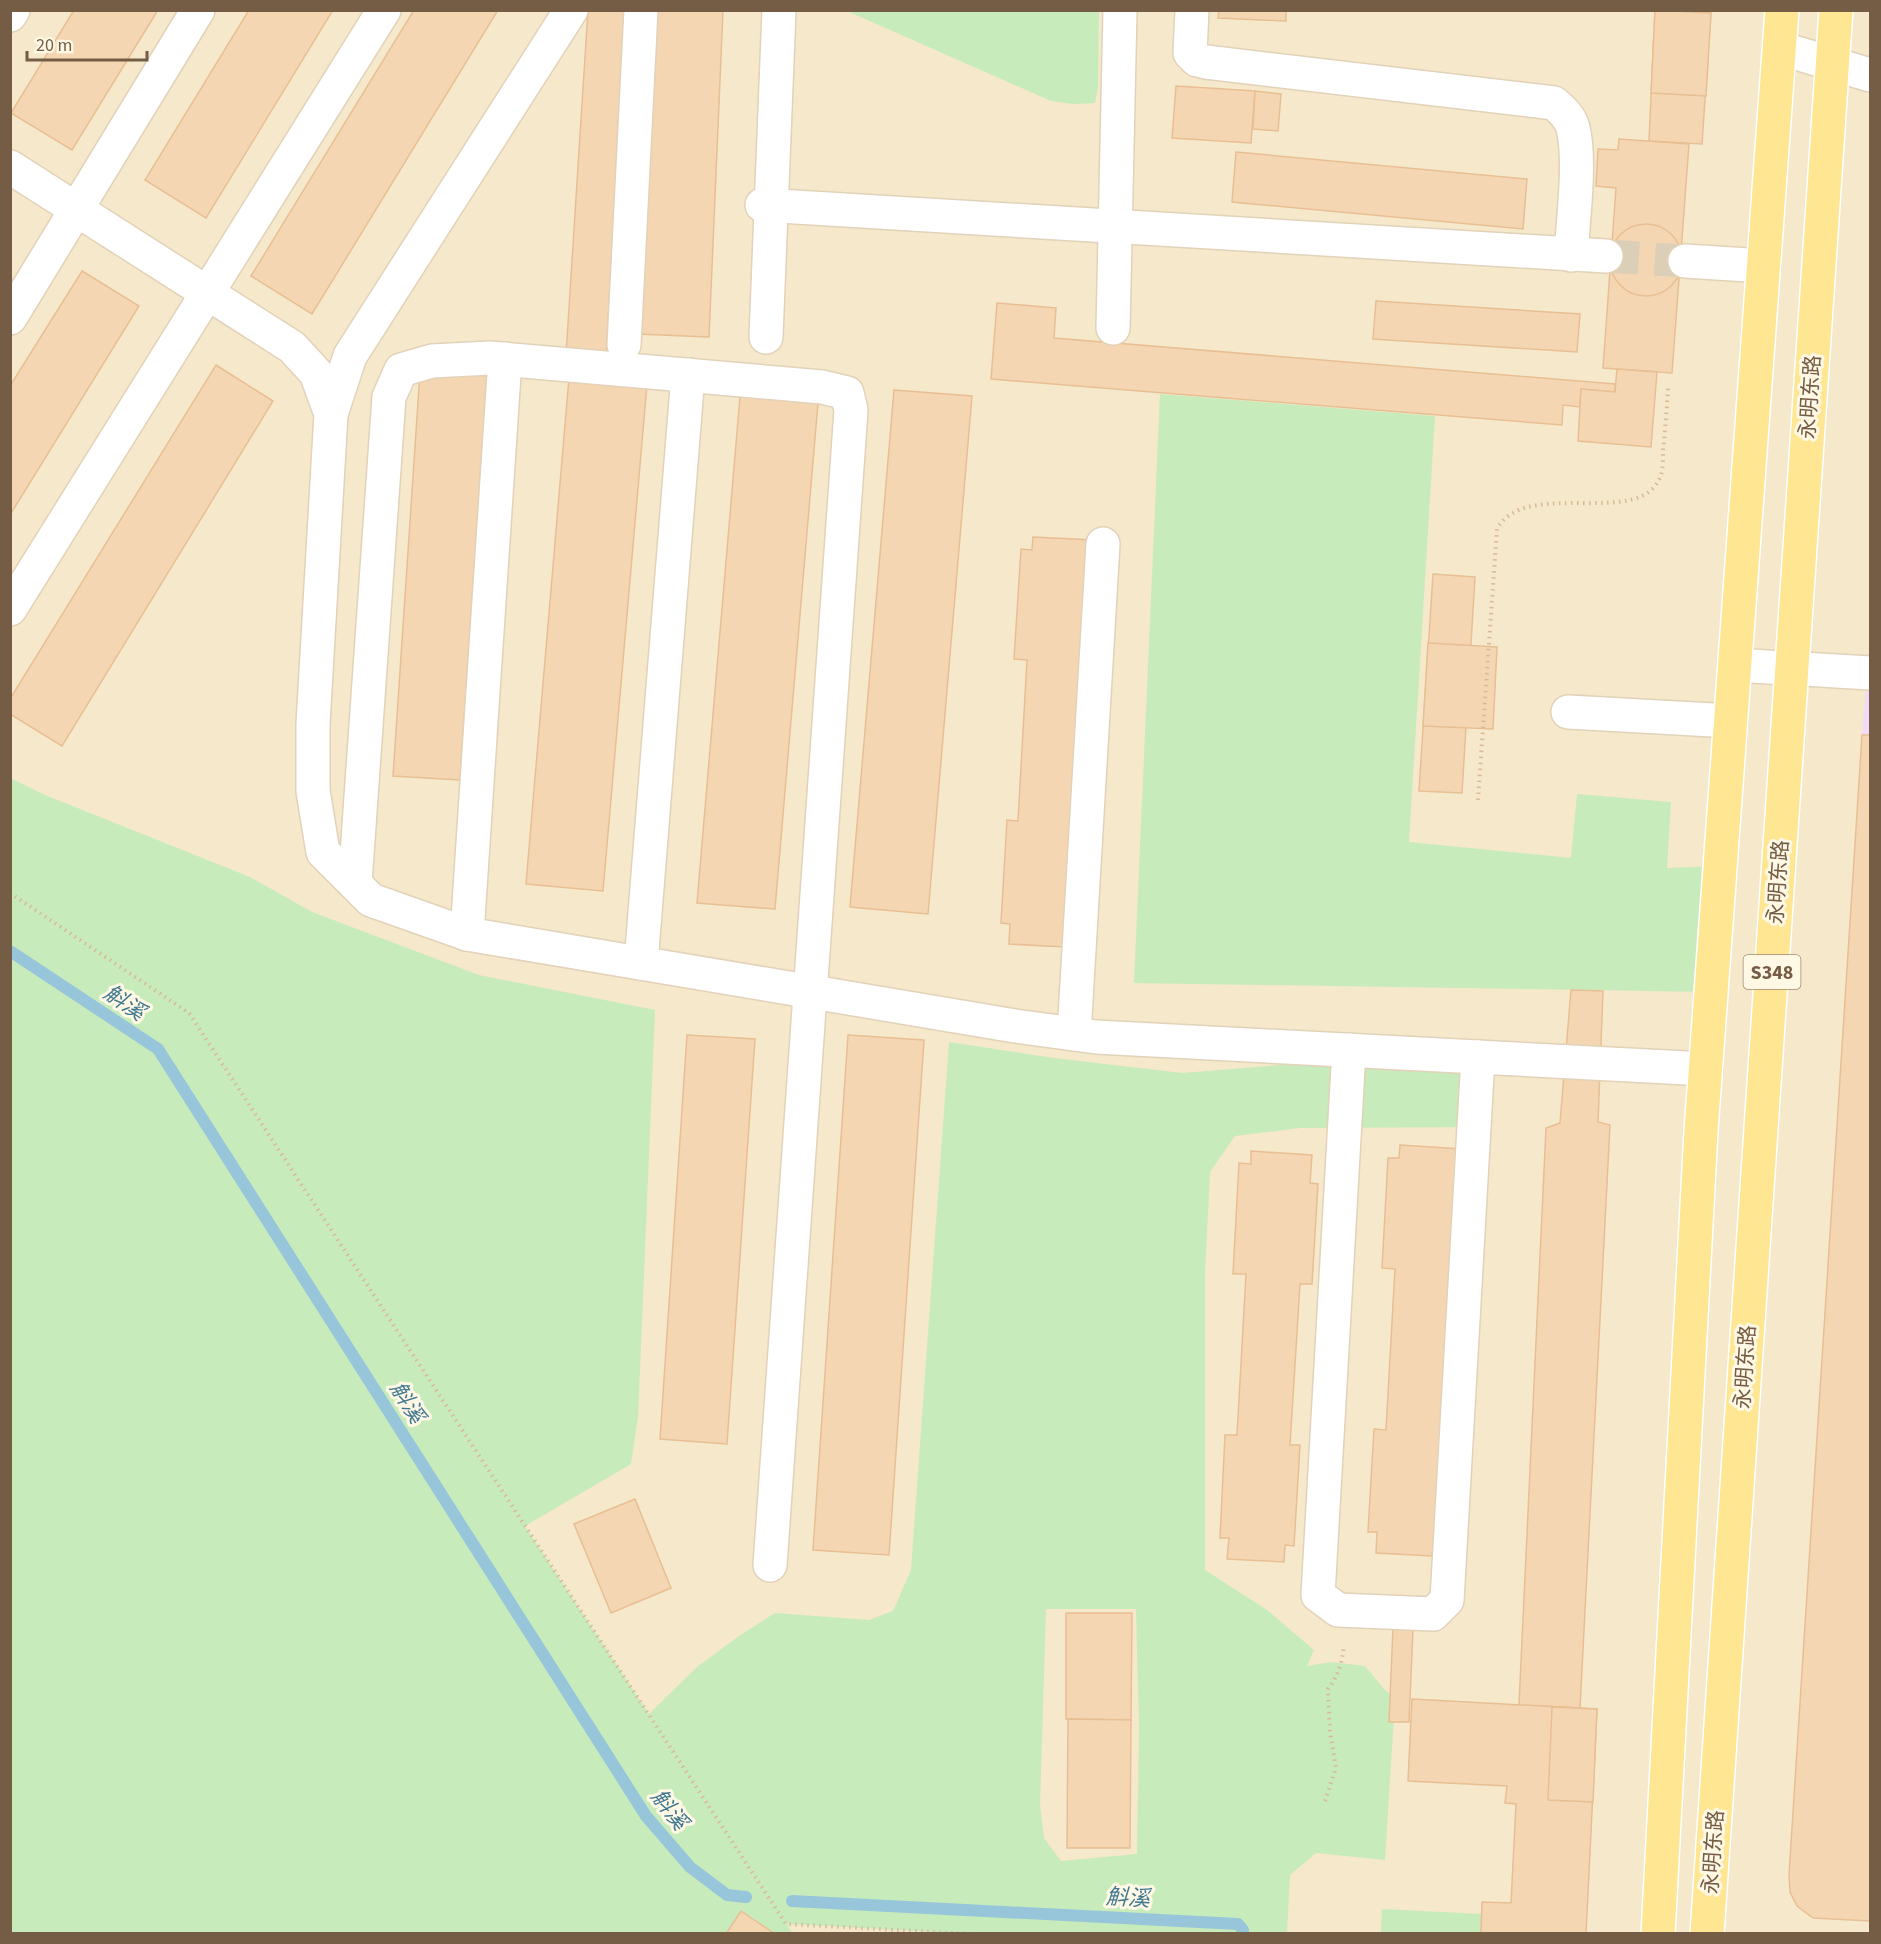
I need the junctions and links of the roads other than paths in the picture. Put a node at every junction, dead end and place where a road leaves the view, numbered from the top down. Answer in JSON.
{"nodes":[{"id":1,"x":14,"y":10,"type":"edge"},
{"id":2,"x":198,"y":10,"type":"edge"},
{"id":3,"x":384,"y":10,"type":"edge"},
{"id":4,"x":571,"y":10,"type":"edge"},
{"id":5,"x":641,"y":10,"type":"edge"},
{"id":6,"x":779,"y":10,"type":"edge"},
{"id":7,"x":1120,"y":10,"type":"edge"},
{"id":8,"x":1192,"y":10,"type":"edge"},
{"id":9,"x":1782,"y":10,"type":"edge"},
{"id":10,"x":1836,"y":10,"type":"edge"},
{"id":11,"x":10,"y":15,"type":"edge"},
{"id":12,"x":1780,"y":48,"type":"junction"},
{"id":13,"x":1832,"y":64,"type":"junction"},
{"id":14,"x":1870,"y":75,"type":"edge"},
{"id":15,"x":10,"y":167,"type":"edge"},
{"id":16,"x":767,"y":205,"type":"junction"},
{"id":17,"x":77,"y":209,"type":"junction"},
{"id":18,"x":1115,"y":227,"type":"junction"},
{"id":19,"x":1571,"y":255,"type":"junction"},
{"id":20,"x":1606,"y":256,"type":"tunnel mouth"},
{"id":21,"x":1685,"y":261,"type":"tunnel mouth"},
{"id":22,"x":1764,"y":266,"type":"junction"},
{"id":23,"x":208,"y":293,"type":"junction"},
{"id":24,"x":10,"y":318,"type":"edge"},
{"id":25,"x":1113,"y":328,"type":"dead end"},
{"id":26,"x":766,"y":337,"type":"dead end"},
{"id":27,"x":624,"y":345,"type":"dead end"},
{"id":28,"x":505,"y":360,"type":"junction"},
{"id":29,"x":688,"y":375,"type":"junction"},
{"id":30,"x":331,"y":414,"type":"junction"},
{"id":31,"x":1103,"y":544,"type":"dead end"},
{"id":32,"x":10,"y":609,"type":"edge"},
{"id":33,"x":1735,"y":665,"type":"junction"},
{"id":34,"x":1792,"y":668,"type":"junction"},
{"id":35,"x":1870,"y":673,"type":"edge"},
{"id":36,"x":1568,"y":712,"type":"dead end"},
{"id":37,"x":1731,"y":721,"type":"junction"},
{"id":38,"x":355,"y":884,"type":"junction"},
{"id":39,"x":467,"y":934,"type":"junction"},
{"id":40,"x":641,"y":963,"type":"junction"},
{"id":41,"x":810,"y":992,"type":"junction"},
{"id":42,"x":1074,"y":1034,"type":"junction"},
{"id":43,"x":1350,"y":1050,"type":"junction"},
{"id":44,"x":1478,"y":1057,"type":"junction"},
{"id":45,"x":1706,"y":1069,"type":"junction"},
{"id":46,"x":770,"y":1565,"type":"dead end"},
{"id":47,"x":1658,"y":1934,"type":"edge"},
{"id":48,"x":1707,"y":1934,"type":"edge"}],
"edges":[{"from":1,"to":11,"type":"street"},
{"from":2,"to":17,"type":"street"},
{"from":3,"to":23,"type":"street"},
{"from":4,"to":30,"type":"street"},
{"from":5,"to":27,"type":"street"},
{"from":6,"to":16,"type":"street"},
{"from":7,"to":18,"type":"street"},
{"from":8,"to":19,"type":"street"},
{"from":9,"to":12,"type":"main road","number":"S348"},
{"from":10,"to":13,"type":"main road","name":"永明东路","number":"S348"},
{"from":12,"to":13,"type":"street"},
{"from":12,"to":22,"type":"main road","number":"S348"},
{"from":13,"to":14,"type":"street"},
{"from":13,"to":34,"type":"main road","name":"永明东路","number":"S348"},
{"from":15,"to":17,"type":"street"},
{"from":16,"to":18,"type":"street"},
{"from":16,"to":26,"type":"street"},
{"from":17,"to":23,"type":"street"},
{"from":17,"to":24,"type":"street"},
{"from":18,"to":19,"type":"street"},
{"from":18,"to":25,"type":"street"},
{"from":19,"to":20,"type":"street"},
{"from":21,"to":22,"type":"street"},
{"from":22,"to":33,"type":"main road","number":"S348"},
{"from":23,"to":30,"type":"street"},
{"from":23,"to":32,"type":"street"},
{"from":28,"to":29,"type":"street"},
{"from":28,"to":38,"type":"street"},
{"from":28,"to":39,"type":"street"},
{"from":29,"to":40,"type":"street"},
{"from":29,"to":41,"type":"street"},
{"from":30,"to":38,"type":"street"},
{"from":31,"to":42,"type":"street"},
{"from":33,"to":34,"type":"street"},
{"from":33,"to":37,"type":"main road","number":"S348"},
{"from":34,"to":35,"type":"street"},
{"from":34,"to":48,"type":"main road","name":"永明东路","number":"S348"},
{"from":36,"to":37,"type":"street"},
{"from":37,"to":45,"type":"main road","number":"S348"},
{"from":38,"to":39,"type":"street"},
{"from":39,"to":40,"type":"street"},
{"from":40,"to":41,"type":"street"},
{"from":41,"to":42,"type":"street"},
{"from":41,"to":46,"type":"street"},
{"from":42,"to":43,"type":"street"},
{"from":43,"to":44,"type":"street"},
{"from":43,"to":44,"type":"street"},
{"from":44,"to":45,"type":"street"},
{"from":45,"to":47,"type":"main road","number":"S348"}]}
